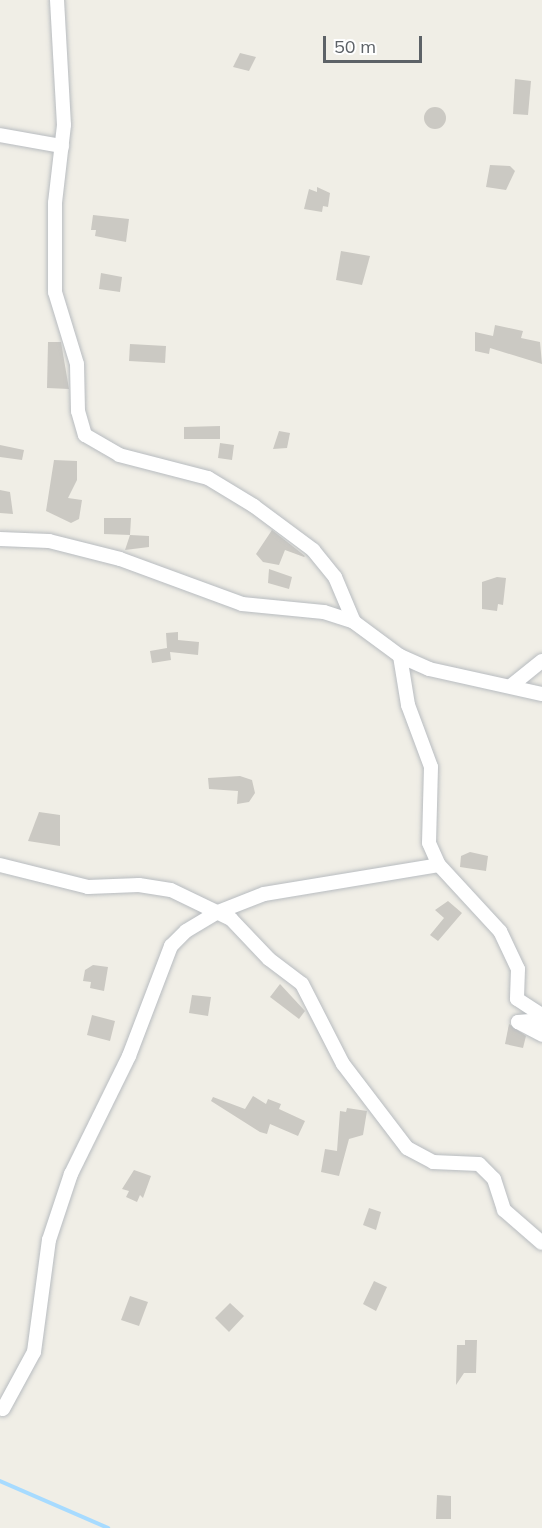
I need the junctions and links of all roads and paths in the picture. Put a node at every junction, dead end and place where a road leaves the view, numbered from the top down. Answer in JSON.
{"nodes":[{"id":1,"x":57,"y":0,"type":"edge"},
{"id":2,"x":0,"y":135,"type":"edge"},
{"id":3,"x":62,"y":146,"type":"junction"},
{"id":4,"x":0,"y":538,"type":"edge"},
{"id":5,"x":354,"y":622,"type":"junction"},
{"id":6,"x":400,"y":656,"type":"junction"},
{"id":7,"x":542,"y":661,"type":"edge"},
{"id":8,"x":512,"y":685,"type":"junction"},
{"id":9,"x":542,"y":694,"type":"edge"},
{"id":10,"x":0,"y":865,"type":"edge"},
{"id":11,"x":439,"y":865,"type":"junction"},
{"id":12,"x":218,"y":912,"type":"junction"},
{"id":13,"x":542,"y":1017,"type":"edge"},
{"id":14,"x":542,"y":1035,"type":"edge"},
{"id":15,"x":542,"y":1243,"type":"edge"},
{"id":16,"x":3,"y":1409,"type":"dead end"}],
"edges":[{"from":1,"to":3,"type":"street"},
{"from":2,"to":3,"type":"street"},
{"from":3,"to":5,"type":"street"},
{"from":4,"to":5,"type":"street"},
{"from":5,"to":6,"type":"street"},
{"from":6,"to":8,"type":"street"},
{"from":6,"to":11,"type":"street"},
{"from":7,"to":8,"type":"street"},
{"from":8,"to":9,"type":"street"},
{"from":10,"to":12,"type":"street"},
{"from":11,"to":12,"type":"street"},
{"from":11,"to":13,"type":"street"},
{"from":12,"to":15,"type":"street"},
{"from":12,"to":16,"type":"street"},
{"from":13,"to":14,"type":"street"}]}
